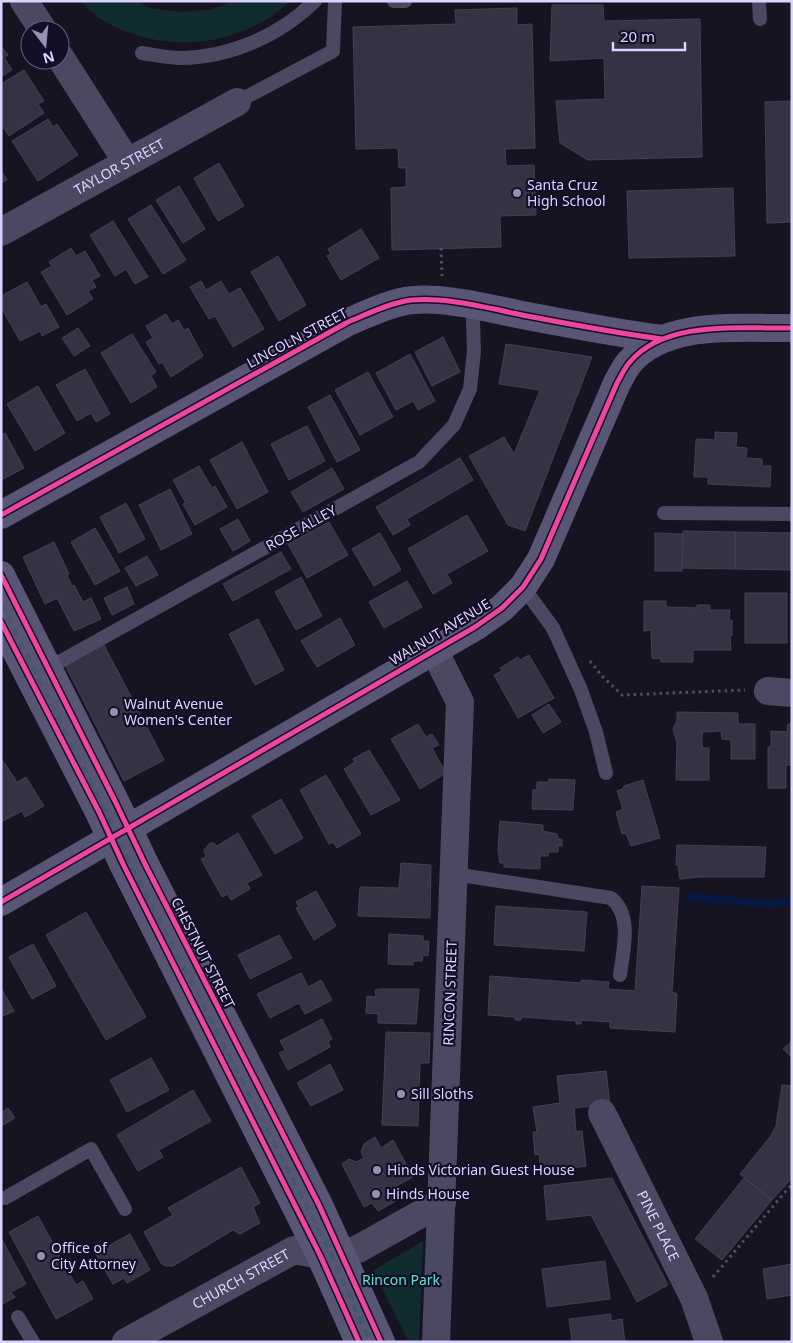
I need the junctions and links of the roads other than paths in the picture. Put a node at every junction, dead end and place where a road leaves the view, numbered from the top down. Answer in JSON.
{"nodes":[{"id":1,"x":24,"y":1,"type":"edge"},
{"id":2,"x":315,"y":1,"type":"edge"},
{"id":3,"x":335,"y":1,"type":"edge"},
{"id":4,"x":394,"y":1,"type":"edge"},
{"id":5,"x":405,"y":1,"type":"edge"},
{"id":6,"x":759,"y":1,"type":"edge"},
{"id":7,"x":760,"y":19,"type":"dead end"},
{"id":8,"x":36,"y":20,"type":"edge"},
{"id":9,"x":142,"y":53,"type":"dead end"},
{"id":10,"x":68,"y":70,"type":"edge"},
{"id":11,"x":237,"y":102,"type":"joint"},
{"id":12,"x":127,"y":162,"type":"junction"},
{"id":13,"x":1,"y":232,"type":"edge"},
{"id":14,"x":476,"y":306,"type":"junction"},
{"id":15,"x":792,"y":328,"type":"edge"},
{"id":16,"x":662,"y":338,"type":"junction"},
{"id":17,"x":664,"y":513,"type":"dead end"},
{"id":18,"x":792,"y":514,"type":"edge"},
{"id":19,"x":1,"y":516,"type":"edge"},
{"id":20,"x":1,"y":575,"type":"edge"},
{"id":21,"x":523,"y":587,"type":"junction"},
{"id":22,"x":1,"y":622,"type":"edge"},
{"id":23,"x":434,"y":650,"type":"junction"},
{"id":24,"x":38,"y":671,"type":"junction"},
{"id":25,"x":606,"y":773,"type":"dead end"},
{"id":26,"x":119,"y":833,"type":"junction"},
{"id":27,"x":454,"y":874,"type":"junction"},
{"id":28,"x":1,"y":902,"type":"edge"},
{"id":29,"x":620,"y":975,"type":"dead end"},
{"id":30,"x":602,"y":1113,"type":"dead end"},
{"id":31,"x":5,"y":1198,"type":"dead end"},
{"id":32,"x":442,"y":1202,"type":"junction"},
{"id":33,"x":125,"y":1209,"type":"dead end"},
{"id":34,"x":331,"y":1254,"type":"junction"},
{"id":35,"x":18,"y":1317,"type":"dead end"},
{"id":36,"x":131,"y":1341,"type":"edge"},
{"id":37,"x":33,"y":1342,"type":"edge"},
{"id":38,"x":358,"y":1342,"type":"edge"},
{"id":39,"x":381,"y":1342,"type":"edge"},
{"id":40,"x":436,"y":1342,"type":"edge"},
{"id":41,"x":709,"y":1342,"type":"edge"}],
"edges":[{"from":1,"to":8,"type":"street"},
{"from":2,"to":9,"type":"lane"},
{"from":3,"to":11,"type":"lane"},
{"from":4,"to":5,"type":"lane"},
{"from":6,"to":7,"type":"lane"},
{"from":10,"to":12,"type":"street"},
{"from":11,"to":12,"type":"street","name":"TAYLOR STREET"},
{"from":12,"to":13,"type":"street","name":"TAYLOR STREET"},
{"from":14,"to":16,"type":"main road","name":"LINCOLN STREET"},
{"from":14,"to":19,"type":"main road","name":"LINCOLN STREET"},
{"from":14,"to":24,"type":"lane","name":"ROSE ALLEY"},
{"from":15,"to":16,"type":"main road","name":"WALNUT AVENUE"},
{"from":16,"to":21,"type":"main road","name":"WALNUT AVENUE"},
{"from":17,"to":18,"type":"lane"},
{"from":20,"to":24,"type":"main road"},
{"from":21,"to":23,"type":"main road","name":"WALNUT AVENUE"},
{"from":21,"to":25,"type":"lane"},
{"from":22,"to":24,"type":"main road"},
{"from":23,"to":26,"type":"main road","name":"WALNUT AVENUE"},
{"from":23,"to":27,"type":"street","name":"RINCON STREET"},
{"from":24,"to":26,"type":"main road"},
{"from":26,"to":28,"type":"main road","name":"WALNUT AVENUE"},
{"from":26,"to":34,"type":"main road"},
{"from":27,"to":29,"type":"lane"},
{"from":27,"to":32,"type":"street","name":"RINCON STREET"},
{"from":30,"to":41,"type":"street","name":"PINE PLACE"},
{"from":31,"to":33,"type":"lane"},
{"from":32,"to":34,"type":"street"},
{"from":32,"to":40,"type":"street","name":"RINCON STREET"},
{"from":34,"to":36,"type":"street","name":"CHURCH STREET"},
{"from":34,"to":38,"type":"main road"},
{"from":34,"to":39,"type":"main road"},
{"from":35,"to":37,"type":"lane"}]}
